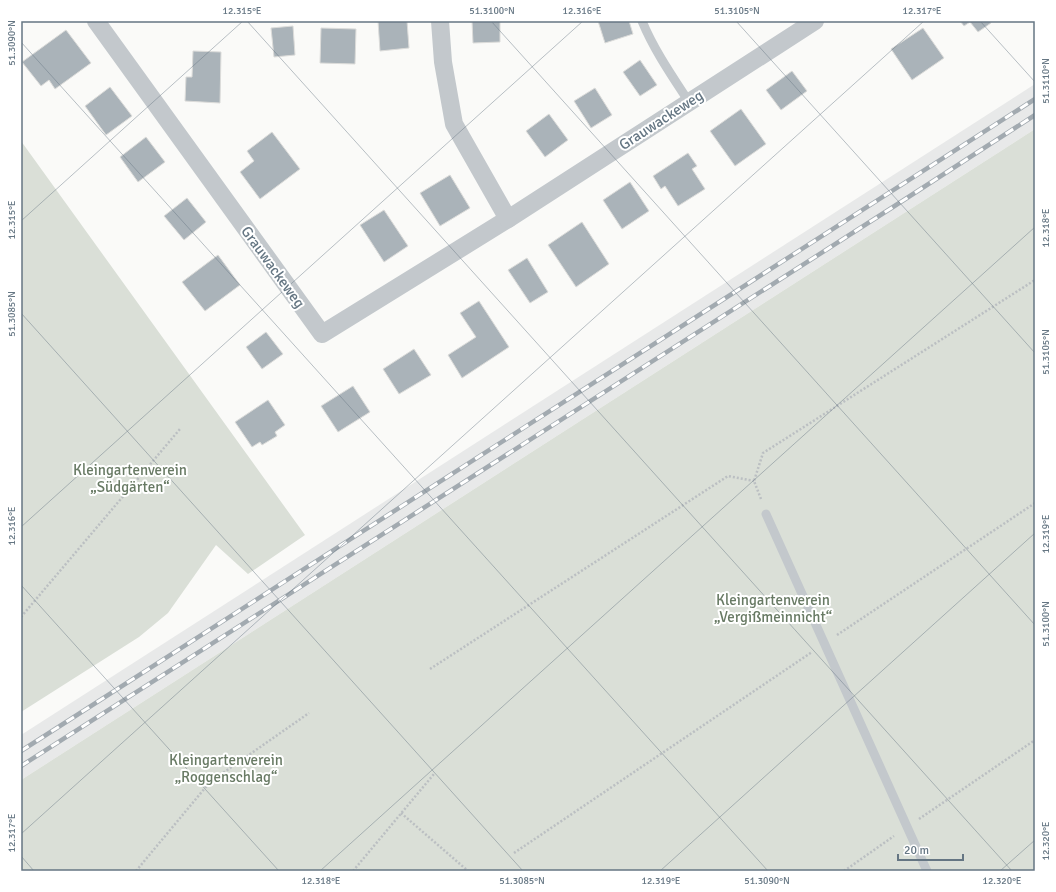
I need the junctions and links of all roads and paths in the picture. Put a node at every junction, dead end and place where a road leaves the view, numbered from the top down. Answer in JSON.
{"nodes":[{"id":1,"x":96,"y":21,"type":"edge"},
{"id":2,"x":440,"y":21,"type":"edge"},
{"id":3,"x":642,"y":21,"type":"edge"},
{"id":4,"x":815,"y":21,"type":"edge"},
{"id":5,"x":689,"y":102,"type":"junction"},
{"id":6,"x":508,"y":219,"type":"junction"},
{"id":7,"x":1035,"y":280,"type":"edge"},
{"id":8,"x":180,"y":430,"type":"dead end"},
{"id":9,"x":754,"y":481,"type":"junction"},
{"id":10,"x":1035,"y":503,"type":"edge"},
{"id":11,"x":766,"y":514,"type":"joint"},
{"id":12,"x":21,"y":617,"type":"edge"},
{"id":13,"x":825,"y":643,"type":"junction"},
{"id":14,"x":430,"y":669,"type":"dead end"},
{"id":15,"x":310,"y":713,"type":"dead end"},
{"id":16,"x":1035,"y":740,"type":"edge"},
{"id":17,"x":434,"y":774,"type":"dead end"},
{"id":18,"x":401,"y":813,"type":"junction"},
{"id":19,"x":906,"y":827,"type":"junction"},
{"id":20,"x":514,"y":853,"type":"dead end"},
{"id":21,"x":136,"y":871,"type":"edge"},
{"id":22,"x":353,"y":871,"type":"edge"},
{"id":23,"x":468,"y":871,"type":"edge"},
{"id":24,"x":844,"y":871,"type":"edge"},
{"id":25,"x":927,"y":871,"type":"edge"}],
"edges":[{"from":1,"to":6,"type":"street","name":"Grauwackeweg"},
{"from":2,"to":6,"type":"street"},
{"from":3,"to":5,"type":"lane"},
{"from":4,"to":5,"type":"street","name":"Grauwackeweg"},
{"from":5,"to":6,"type":"street","name":"Grauwackeweg"},
{"from":7,"to":9,"type":"path"},
{"from":8,"to":12,"type":"path"},
{"from":9,"to":11,"type":"path"},
{"from":9,"to":14,"type":"path"},
{"from":10,"to":13,"type":"path"},
{"from":11,"to":13,"type":"lane"},
{"from":13,"to":19,"type":"lane"},
{"from":13,"to":20,"type":"path"},
{"from":15,"to":21,"type":"path"},
{"from":16,"to":19,"type":"path"},
{"from":17,"to":18,"type":"path"},
{"from":18,"to":22,"type":"path"},
{"from":18,"to":23,"type":"path"},
{"from":19,"to":24,"type":"path"},
{"from":19,"to":25,"type":"lane"}]}
